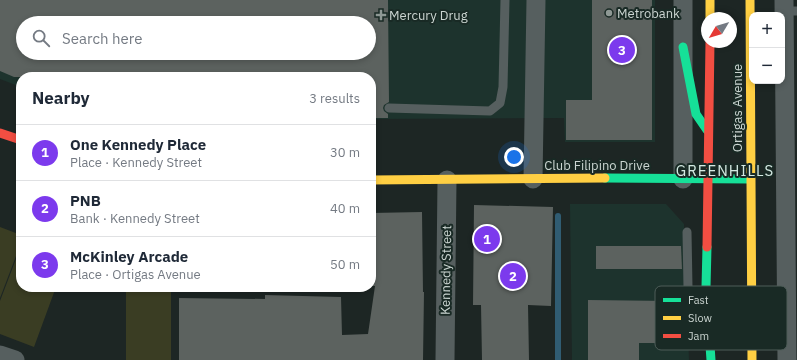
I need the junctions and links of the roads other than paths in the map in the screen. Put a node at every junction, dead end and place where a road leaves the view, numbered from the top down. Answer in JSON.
{"nodes":[{"id":1,"x":505,"y":0,"type":"edge"},
{"id":2,"x":536,"y":0,"type":"edge"},
{"id":3,"x":683,"y":0,"type":"edge"},
{"id":4,"x":710,"y":0,"type":"edge"},
{"id":5,"x":750,"y":0,"type":"edge"},
{"id":6,"x":788,"y":7,"type":"edge"},
{"id":7,"x":710,"y":12,"type":"edge"},
{"id":8,"x":683,"y":47,"type":"junction"},
{"id":9,"x":710,"y":48,"type":"edge"},
{"id":10,"x":388,"y":108,"type":"dead end"},
{"id":11,"x":0,"y":132,"type":"edge"},
{"id":12,"x":709,"y":133,"type":"junction"},
{"id":13,"x":16,"y":138,"type":"edge"},
{"id":14,"x":684,"y":178,"type":"junction"},
{"id":15,"x":708,"y":178,"type":"junction"},
{"id":16,"x":533,"y":179,"type":"junction"},
{"id":17,"x":750,"y":179,"type":"junction"},
{"id":18,"x":376,"y":180,"type":"edge"},
{"id":19,"x":446,"y":180,"type":"junction"},
{"id":20,"x":687,"y":232,"type":"dead end"},
{"id":21,"x":688,"y":286,"type":"edge"},
{"id":22,"x":706,"y":286,"type":"edge"},
{"id":23,"x":751,"y":286,"type":"edge"},
{"id":24,"x":710,"y":350,"type":"edge"},
{"id":25,"x":752,"y":350,"type":"edge"},
{"id":26,"x":0,"y":355,"type":"edge"},
{"id":27,"x":15,"y":360,"type":"edge"},
{"id":28,"x":445,"y":360,"type":"edge"},
{"id":29,"x":711,"y":360,"type":"edge"},
{"id":30,"x":752,"y":360,"type":"edge"},
{"id":31,"x":787,"y":360,"type":"edge"}],
"edges":[{"from":1,"to":10,"type":"lane"},
{"from":2,"to":16,"type":"street"},
{"from":3,"to":8,"type":"street"},
{"from":4,"to":7,"type":"main road"},
{"from":5,"to":17,"type":"main road","name":"Ortigas Avenue"},
{"from":6,"to":31,"type":"street"},
{"from":8,"to":12,"type":"main road"},
{"from":8,"to":14,"type":"street"},
{"from":9,"to":12,"type":"main road"},
{"from":11,"to":13,"type":"main road"},
{"from":12,"to":15,"type":"main road"},
{"from":14,"to":15,"type":"main road","name":"Club Filipino Drive"},
{"from":14,"to":16,"type":"main road","name":"Club Filipino Drive"},
{"from":15,"to":17,"type":"main road","name":"Club Filipino Drive"},
{"from":15,"to":22,"type":"main road"},
{"from":16,"to":19,"type":"main road","name":"Club Filipino Drive"},
{"from":17,"to":23,"type":"main road","name":"Ortigas Avenue"},
{"from":18,"to":19,"type":"main road","name":"Club Filipino Drive"},
{"from":19,"to":28,"type":"street","name":"Kennedy Street"},
{"from":20,"to":21,"type":"lane"},
{"from":24,"to":29,"type":"main road"},
{"from":25,"to":30,"type":"main road","name":"Ortigas Avenue"},
{"from":26,"to":27,"type":"street"}]}
